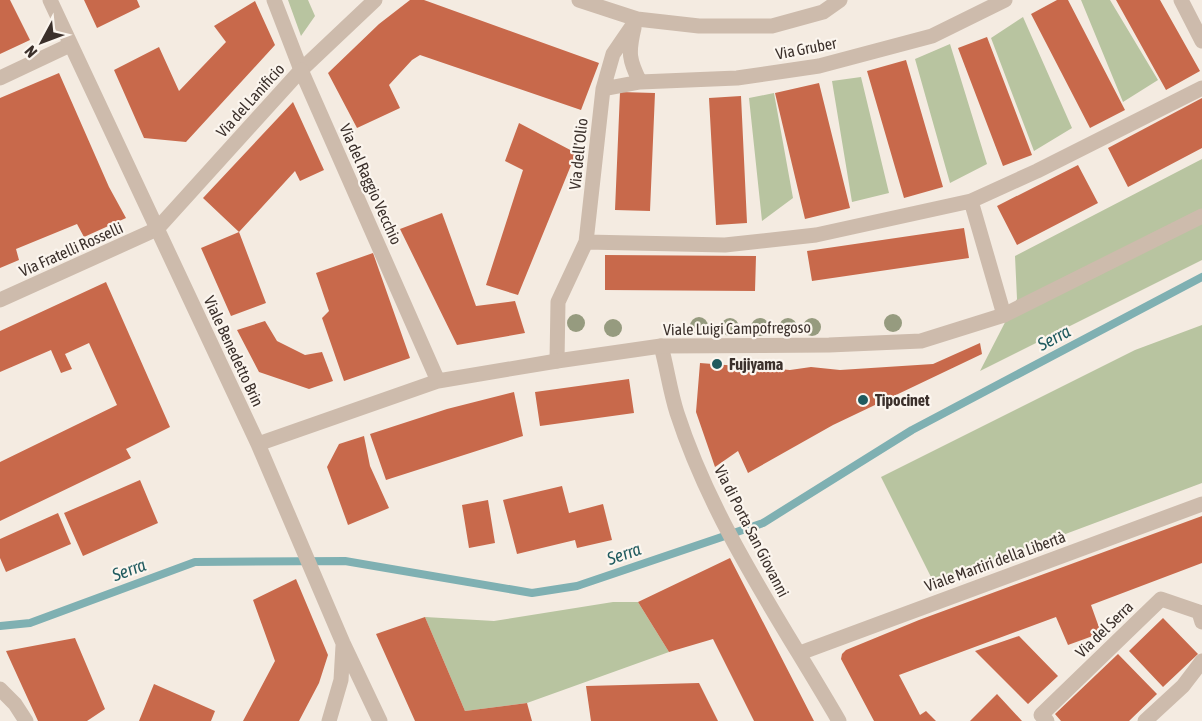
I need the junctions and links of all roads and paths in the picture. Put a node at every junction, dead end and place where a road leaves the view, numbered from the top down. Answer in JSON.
{"nodes":[{"id":1,"x":50,"y":0,"type":"edge"},
{"id":2,"x":274,"y":0,"type":"edge"},
{"id":3,"x":375,"y":0,"type":"edge"},
{"id":4,"x":579,"y":0,"type":"edge"},
{"id":5,"x":840,"y":0,"type":"edge"},
{"id":6,"x":1005,"y":0,"type":"edge"},
{"id":7,"x":1181,"y":0,"type":"edge"},
{"id":8,"x":637,"y":18,"type":"junction"},
{"id":9,"x":1202,"y":41,"type":"edge"},
{"id":10,"x":70,"y":45,"type":"junction"},
{"id":11,"x":301,"y":70,"type":"junction"},
{"id":12,"x":0,"y":78,"type":"edge"},
{"id":13,"x":640,"y":82,"type":"junction"},
{"id":14,"x":1202,"y":88,"type":"edge"},
{"id":15,"x":603,"y":89,"type":"junction"},
{"id":16,"x":971,"y":201,"type":"junction"},
{"id":17,"x":1200,"y":222,"type":"edge"},
{"id":18,"x":157,"y":229,"type":"junction"},
{"id":19,"x":586,"y":242,"type":"junction"},
{"id":20,"x":0,"y":300,"type":"edge"},
{"id":21,"x":1004,"y":315,"type":"junction"},
{"id":22,"x":661,"y":346,"type":"junction"},
{"id":23,"x":557,"y":362,"type":"junction"},
{"id":24,"x":438,"y":381,"type":"junction"},
{"id":25,"x":258,"y":444,"type":"junction"},
{"id":26,"x":1202,"y":504,"type":"edge"},
{"id":27,"x":1202,"y":622,"type":"edge"},
{"id":28,"x":343,"y":643,"type":"junction"},
{"id":29,"x":800,"y":653,"type":"junction"},
{"id":30,"x":1202,"y":662,"type":"edge"},
{"id":31,"x":0,"y":689,"type":"edge"},
{"id":32,"x":26,"y":721,"type":"edge"},
{"id":33,"x":329,"y":721,"type":"edge"},
{"id":34,"x":380,"y":721,"type":"edge"},
{"id":35,"x":839,"y":721,"type":"edge"},
{"id":36,"x":1047,"y":721,"type":"edge"},
{"id":37,"x":1145,"y":721,"type":"edge"}],
"edges":[{"from":1,"to":10,"type":"street","name":"Viale Benedetto Brin"},
{"from":2,"to":11,"type":"street","name":"Via del Raggio Vecchio"},
{"from":3,"to":11,"type":"street","name":"Via del Lanificio"},
{"from":4,"to":8,"type":"street"},
{"from":5,"to":8,"type":"street"},
{"from":6,"to":13,"type":"street","name":"Via Gruber"},
{"from":7,"to":9,"type":"street"},
{"from":8,"to":13,"type":"street"},
{"from":8,"to":15,"type":"street","name":"Via dell'Olio"},
{"from":10,"to":12,"type":"street"},
{"from":10,"to":18,"type":"street","name":"Viale Benedetto Brin"},
{"from":11,"to":18,"type":"street","name":"Via del Lanificio"},
{"from":11,"to":24,"type":"street","name":"Via del Raggio Vecchio"},
{"from":13,"to":15,"type":"street","name":"Via Gruber"},
{"from":14,"to":16,"type":"street"},
{"from":15,"to":19,"type":"street","name":"Via dell'Olio"},
{"from":16,"to":19,"type":"street"},
{"from":16,"to":21,"type":"street"},
{"from":17,"to":21,"type":"street","name":"Viale Luigi Campofregoso"},
{"from":18,"to":20,"type":"street","name":"Via Fratelli Rosselli"},
{"from":18,"to":25,"type":"street","name":"Viale Benedetto Brin"},
{"from":19,"to":23,"type":"street","name":"Via dell'Olio"},
{"from":21,"to":22,"type":"street","name":"Viale Luigi Campofregoso"},
{"from":22,"to":23,"type":"street","name":"Viale Luigi Campofregoso"},
{"from":22,"to":29,"type":"street","name":"Via di Porta San Giovanni"},
{"from":23,"to":24,"type":"street","name":"Viale Luigi Campofregoso"},
{"from":24,"to":25,"type":"street","name":"Viale Luigi Campofregoso"},
{"from":25,"to":28,"type":"street","name":"Viale Benedetto Brin"},
{"from":26,"to":29,"type":"street","name":"Viale Martiri della Libertà"},
{"from":27,"to":36,"type":"street","name":"Via del Serra"},
{"from":28,"to":33,"type":"street"},
{"from":28,"to":34,"type":"street","name":"Viale Benedetto Brin"},
{"from":29,"to":35,"type":"street","name":"Via di Porta San Giovanni"},
{"from":30,"to":37,"type":"street"},
{"from":31,"to":32,"type":"street"}]}
